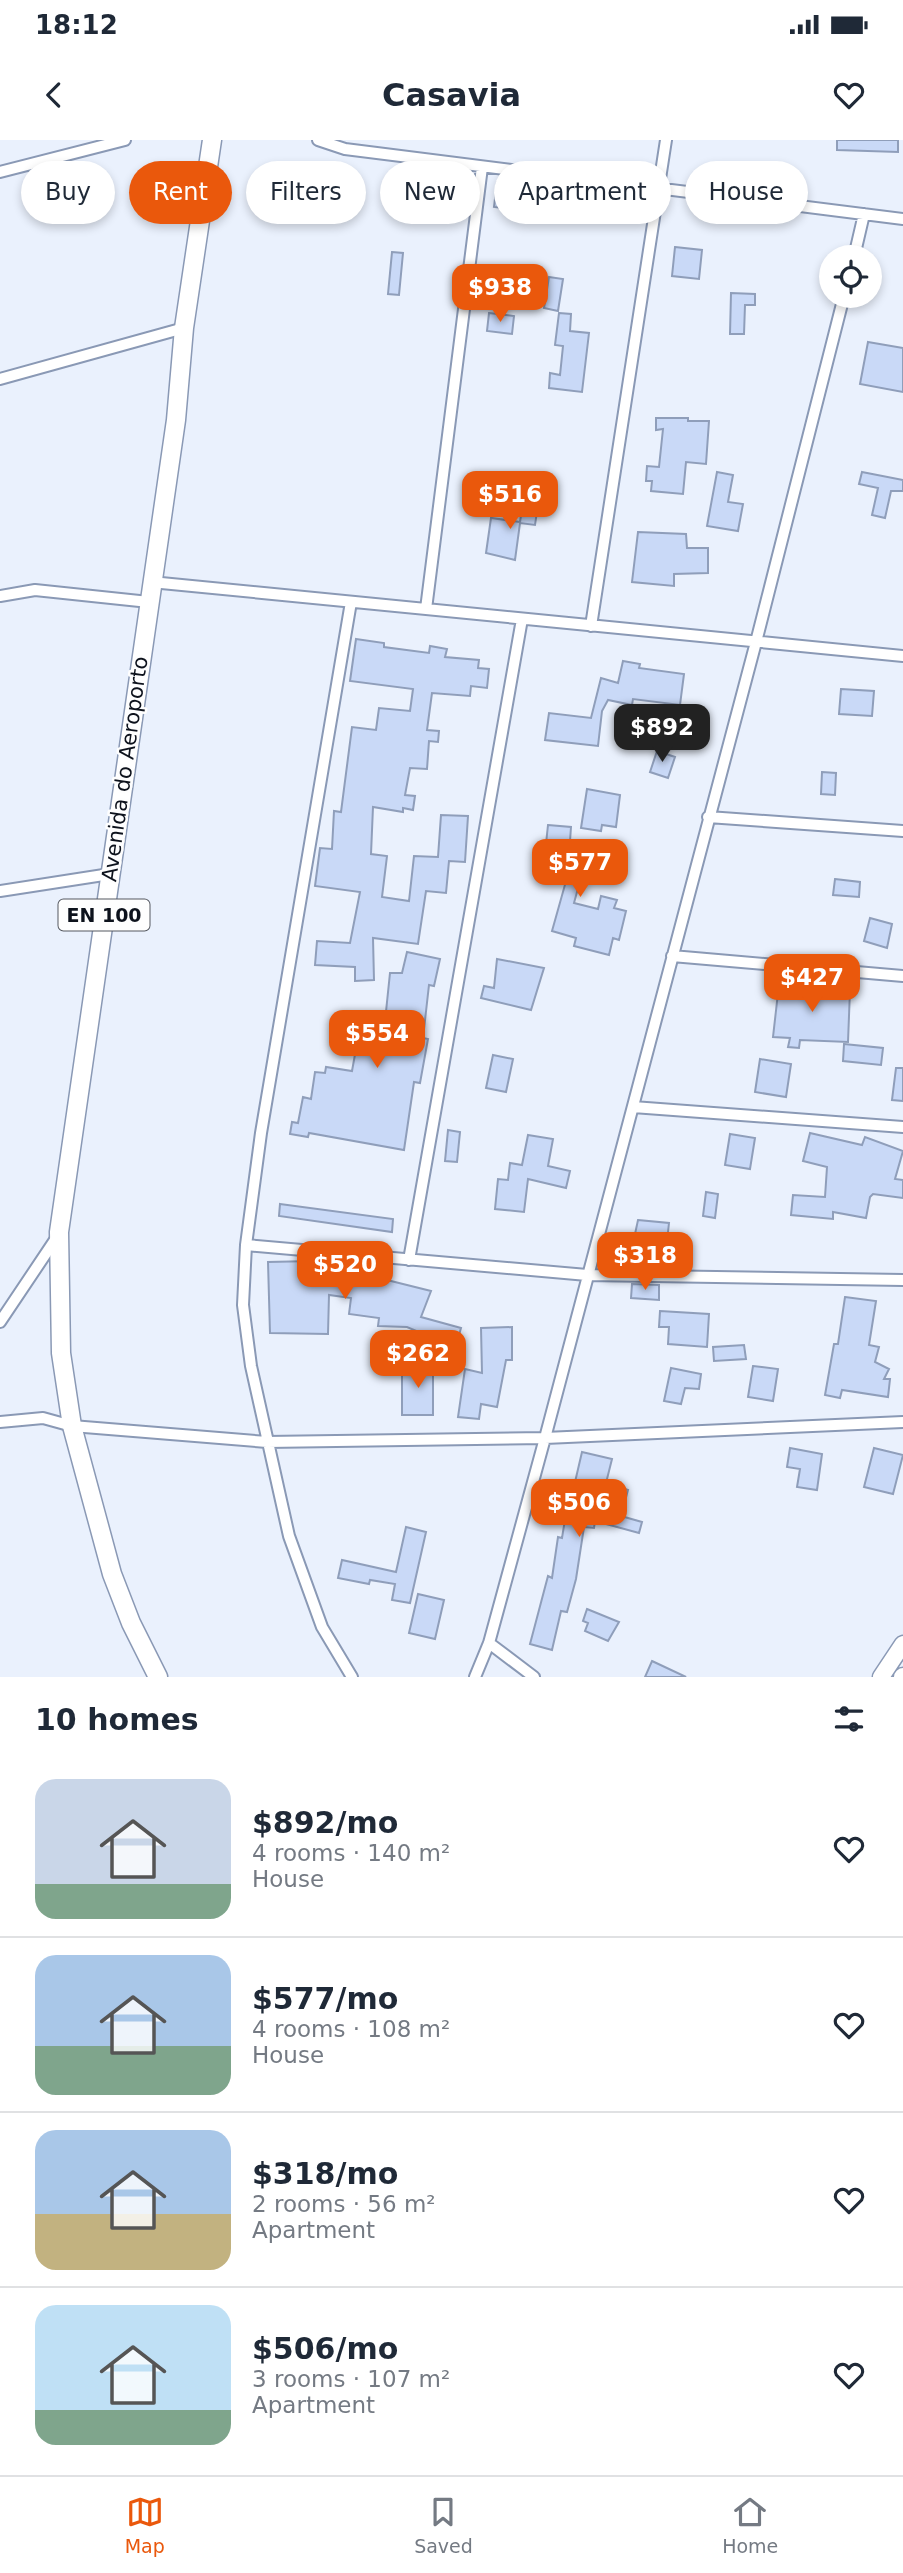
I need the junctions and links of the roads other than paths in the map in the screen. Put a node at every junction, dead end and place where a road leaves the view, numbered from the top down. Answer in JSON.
{"nodes":[{"id":1,"x":125,"y":140,"type":"edge"},
{"id":2,"x":212,"y":140,"type":"edge"},
{"id":3,"x":318,"y":140,"type":"edge"},
{"id":4,"x":666,"y":140,"type":"edge"},
{"id":5,"x":663,"y":161,"type":"edge"},
{"id":6,"x":482,"y":167,"type":"junction"},
{"id":7,"x":494,"y":168,"type":"edge"},
{"id":8,"x":0,"y":172,"type":"edge"},
{"id":9,"x":671,"y":191,"type":"edge"},
{"id":10,"x":864,"y":214,"type":"junction"},
{"id":11,"x":903,"y":219,"type":"edge"},
{"id":12,"x":653,"y":224,"type":"edge"},
{"id":13,"x":857,"y":245,"type":"edge"},
{"id":14,"x":841,"y":308,"type":"edge"},
{"id":15,"x":184,"y":328,"type":"junction"},
{"id":16,"x":0,"y":379,"type":"edge"},
{"id":17,"x":151,"y":582,"type":"junction"},
{"id":18,"x":0,"y":596,"type":"edge"},
{"id":19,"x":149,"y":602,"type":"junction"},
{"id":20,"x":351,"y":602,"type":"junction"},
{"id":21,"x":426,"y":609,"type":"junction"},
{"id":22,"x":522,"y":619,"type":"junction"},
{"id":23,"x":592,"y":626,"type":"junction"},
{"id":24,"x":756,"y":642,"type":"junction"},
{"id":25,"x":903,"y":656,"type":"edge"},
{"id":26,"x":708,"y":817,"type":"junction"},
{"id":27,"x":903,"y":831,"type":"edge"},
{"id":28,"x":110,"y":874,"type":"junction"},
{"id":29,"x":0,"y":891,"type":"edge"},
{"id":30,"x":671,"y":956,"type":"junction"},
{"id":31,"x":903,"y":976,"type":"edge"},
{"id":32,"x":633,"y":1107,"type":"junction"},
{"id":33,"x":903,"y":1127,"type":"edge"},
{"id":34,"x":60,"y":1232,"type":"junction"},
{"id":35,"x":246,"y":1245,"type":"junction"},
{"id":36,"x":409,"y":1260,"type":"junction"},
{"id":37,"x":587,"y":1275,"type":"junction"},
{"id":38,"x":903,"y":1280,"type":"edge"},
{"id":39,"x":0,"y":1322,"type":"edge"},
{"id":40,"x":0,"y":1422,"type":"edge"},
{"id":41,"x":903,"y":1422,"type":"edge"},
{"id":42,"x":72,"y":1426,"type":"junction"},
{"id":43,"x":545,"y":1438,"type":"junction"},
{"id":44,"x":267,"y":1442,"type":"junction"},
{"id":45,"x":489,"y":1643,"type":"junction"},
{"id":46,"x":903,"y":1644,"type":"edge"},
{"id":47,"x":159,"y":1677,"type":"edge"},
{"id":48,"x":352,"y":1677,"type":"edge"},
{"id":49,"x":475,"y":1677,"type":"edge"},
{"id":50,"x":534,"y":1677,"type":"edge"},
{"id":51,"x":881,"y":1677,"type":"edge"}],
"edges":[{"from":1,"to":8,"type":"street"},
{"from":2,"to":15,"type":"main road","name":"Avenida do Aeroporto","number":"EN 100"},
{"from":3,"to":6,"type":"street"},
{"from":4,"to":5,"type":"street"},
{"from":6,"to":7,"type":"street"},
{"from":6,"to":21,"type":"street"},
{"from":9,"to":10,"type":"street"},
{"from":10,"to":11,"type":"street"},
{"from":10,"to":13,"type":"street"},
{"from":12,"to":23,"type":"street"},
{"from":14,"to":24,"type":"street"},
{"from":15,"to":16,"type":"street"},
{"from":15,"to":17,"type":"main road","name":"Avenida do Aeroporto","number":"EN 100"},
{"from":17,"to":19,"type":"main road","name":"Avenida do Aeroporto","number":"EN 100"},
{"from":17,"to":20,"type":"street"},
{"from":18,"to":19,"type":"street"},
{"from":19,"to":28,"type":"main road","name":"Avenida do Aeroporto","number":"EN 100"},
{"from":20,"to":21,"type":"street"},
{"from":20,"to":35,"type":"street"},
{"from":21,"to":22,"type":"street"},
{"from":22,"to":23,"type":"street"},
{"from":22,"to":36,"type":"street"},
{"from":23,"to":24,"type":"street"},
{"from":24,"to":25,"type":"street"},
{"from":24,"to":26,"type":"street"},
{"from":26,"to":27,"type":"street"},
{"from":26,"to":30,"type":"street"},
{"from":28,"to":29,"type":"street"},
{"from":28,"to":34,"type":"main road","name":"Avenida do Aeroporto","number":"EN 100"},
{"from":30,"to":31,"type":"street"},
{"from":30,"to":32,"type":"street"},
{"from":32,"to":33,"type":"street"},
{"from":32,"to":37,"type":"street"},
{"from":34,"to":39,"type":"street"},
{"from":34,"to":42,"type":"main road","name":"Avenida do Aeroporto","number":"EN 100"},
{"from":35,"to":36,"type":"street"},
{"from":35,"to":44,"type":"street"},
{"from":36,"to":37,"type":"street"},
{"from":37,"to":38,"type":"street"},
{"from":37,"to":43,"type":"street"},
{"from":40,"to":42,"type":"street"},
{"from":41,"to":43,"type":"street"},
{"from":42,"to":44,"type":"street"},
{"from":42,"to":47,"type":"main road","name":"Avenida do Aeroporto","number":"EN 100"},
{"from":43,"to":44,"type":"street"},
{"from":43,"to":45,"type":"street"},
{"from":44,"to":48,"type":"street"},
{"from":45,"to":49,"type":"street"},
{"from":45,"to":50,"type":"street"},
{"from":46,"to":51,"type":"street"}]}
